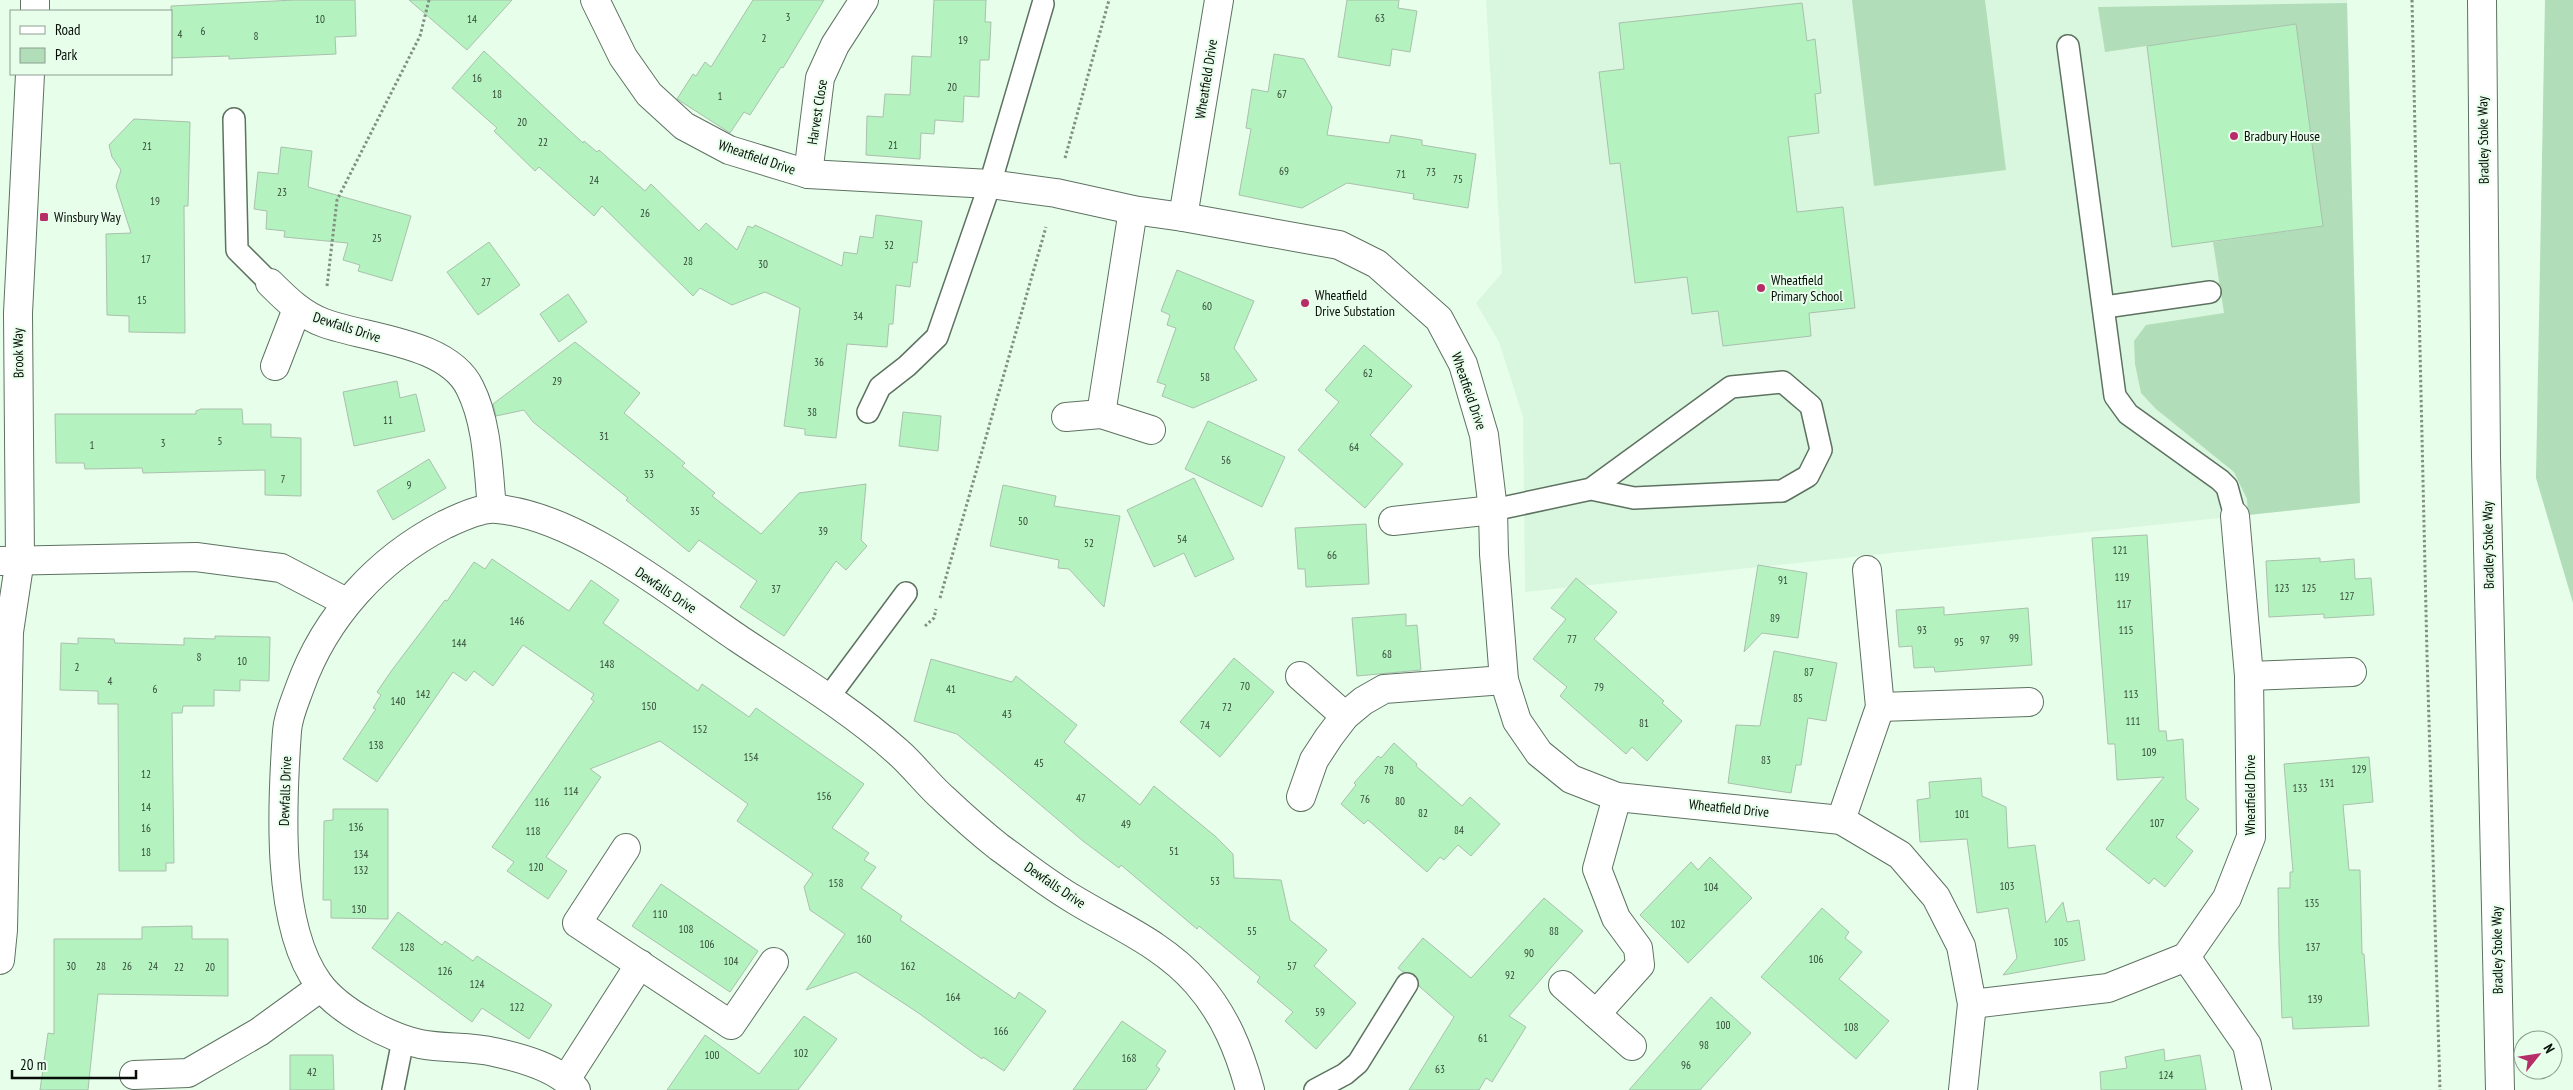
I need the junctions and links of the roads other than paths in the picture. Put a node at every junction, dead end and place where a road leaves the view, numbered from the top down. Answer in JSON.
{"nodes":[{"id":1,"x":595,"y":0,"type":"edge"},
{"id":2,"x":864,"y":0,"type":"edge"},
{"id":3,"x":1219,"y":0,"type":"edge"},
{"id":4,"x":2482,"y":0,"type":"edge"},
{"id":5,"x":1044,"y":4,"type":"dead end"},
{"id":6,"x":2068,"y":46,"type":"dead end"},
{"id":7,"x":30,"y":75,"type":"edge"},
{"id":8,"x":234,"y":119,"type":"dead end"},
{"id":9,"x":808,"y":174,"type":"junction"},
{"id":10,"x":990,"y":184,"type":"junction"},
{"id":11,"x":1133,"y":210,"type":"junction"},
{"id":12,"x":1184,"y":216,"type":"junction"},
{"id":13,"x":270,"y":283,"type":"joint"},
{"id":14,"x":2210,"y":292,"type":"dead end"},
{"id":15,"x":2105,"y":307,"type":"junction"},
{"id":16,"x":297,"y":309,"type":"junction"},
{"id":17,"x":9,"y":312,"type":"edge"},
{"id":18,"x":274,"y":366,"type":"dead end"},
{"id":19,"x":868,"y":412,"type":"dead end"},
{"id":20,"x":1101,"y":414,"type":"junction"},
{"id":21,"x":1066,"y":416,"type":"dead end"},
{"id":22,"x":1151,"y":430,"type":"dead end"},
{"id":23,"x":1591,"y":489,"type":"junction"},
{"id":24,"x":492,"y":508,"type":"junction"},
{"id":25,"x":1494,"y":510,"type":"junction"},
{"id":26,"x":2235,"y":516,"type":"joint"},
{"id":27,"x":1394,"y":521,"type":"dead end"},
{"id":28,"x":10,"y":560,"type":"edge"},
{"id":29,"x":1867,"y":570,"type":"dead end"},
{"id":30,"x":906,"y":593,"type":"dead end"},
{"id":31,"x":0,"y":602,"type":"edge"},
{"id":32,"x":346,"y":602,"type":"junction"},
{"id":33,"x":9,"y":632,"type":"junction"},
{"id":34,"x":2352,"y":672,"type":"dead end"},
{"id":35,"x":1300,"y":676,"type":"dead end"},
{"id":36,"x":2249,"y":676,"type":"junction"},
{"id":37,"x":1504,"y":680,"type":"junction"},
{"id":38,"x":828,"y":698,"type":"junction"},
{"id":39,"x":2029,"y":702,"type":"dead end"},
{"id":40,"x":1880,"y":707,"type":"junction"},
{"id":41,"x":1345,"y":716,"type":"junction"},
{"id":42,"x":1301,"y":797,"type":"dead end"},
{"id":43,"x":1617,"y":797,"type":"junction"},
{"id":44,"x":1841,"y":820,"type":"junction"},
{"id":45,"x":626,"y":848,"type":"dead end"},
{"id":46,"x":1,"y":930,"type":"edge"},
{"id":47,"x":2186,"y":957,"type":"junction"},
{"id":48,"x":0,"y":960,"type":"edge"},
{"id":49,"x":774,"y":962,"type":"dead end"},
{"id":50,"x":640,"y":964,"type":"junction"},
{"id":51,"x":1408,"y":984,"type":"dead end"},
{"id":52,"x":1564,"y":985,"type":"dead end"},
{"id":53,"x":321,"y":987,"type":"junction"},
{"id":54,"x":1972,"y":1004,"type":"junction"},
{"id":55,"x":1596,"y":1014,"type":"junction"},
{"id":56,"x":403,"y":1040,"type":"junction"},
{"id":57,"x":1632,"y":1046,"type":"dead end"},
{"id":58,"x":134,"y":1075,"type":"dead end"},
{"id":59,"x":572,"y":1084,"type":"edge"},
{"id":60,"x":393,"y":1090,"type":"edge"},
{"id":61,"x":1250,"y":1090,"type":"edge"},
{"id":62,"x":1315,"y":1090,"type":"edge"},
{"id":63,"x":1963,"y":1090,"type":"edge"},
{"id":64,"x":2257,"y":1090,"type":"edge"},
{"id":65,"x":2500,"y":1090,"type":"edge"}],
"edges":[{"from":1,"to":9,"type":"street","name":"Wheatfield Drive"},
{"from":2,"to":9,"type":"street","name":"Harvest Close"},
{"from":3,"to":12,"type":"street","name":"Wheatfield Drive"},
{"from":4,"to":65,"type":"street","name":"Bradley Stoke Way"},
{"from":5,"to":10,"type":"lane"},
{"from":6,"to":15,"type":"lane"},
{"from":7,"to":17,"type":"street","name":"Brook Way"},
{"from":8,"to":13,"type":"lane","name":"Dewfalls Drive"},
{"from":9,"to":10,"type":"street","name":"Wheatfield Drive"},
{"from":10,"to":11,"type":"street","name":"Wheatfield Drive"},
{"from":10,"to":19,"type":"lane"},
{"from":11,"to":12,"type":"street","name":"Wheatfield Drive"},
{"from":11,"to":20,"type":"street"},
{"from":12,"to":25,"type":"street","name":"Wheatfield Drive"},
{"from":13,"to":16,"type":"street","name":"Dewfalls Drive"},
{"from":14,"to":15,"type":"lane"},
{"from":15,"to":26,"type":"lane"},
{"from":16,"to":18,"type":"street","name":"Dewfalls Drive"},
{"from":16,"to":24,"type":"street","name":"Dewfalls Drive"},
{"from":17,"to":28,"type":"street","name":"Brook Way"},
{"from":20,"to":21,"type":"street"},
{"from":20,"to":22,"type":"street"},
{"from":23,"to":23,"type":"lane"},
{"from":23,"to":25,"type":"lane"},
{"from":24,"to":32,"type":"street","name":"Dewfalls Drive"},
{"from":24,"to":38,"type":"street","name":"Dewfalls Drive"},
{"from":25,"to":27,"type":"street"},
{"from":25,"to":37,"type":"street","name":"Wheatfield Drive"},
{"from":26,"to":36,"type":"street","name":"Wheatfield Drive"},
{"from":28,"to":32,"type":"street"},
{"from":28,"to":33,"type":"street","name":"Brook Way"},
{"from":29,"to":40,"type":"street"},
{"from":30,"to":38,"type":"lane"},
{"from":31,"to":33,"type":"street","name":"Brook Way"},
{"from":32,"to":53,"type":"street","name":"Dewfalls Drive"},
{"from":33,"to":46,"type":"street","name":"Brook Way"},
{"from":34,"to":36,"type":"street"},
{"from":35,"to":41,"type":"street"},
{"from":36,"to":47,"type":"street","name":"Wheatfield Drive"},
{"from":37,"to":41,"type":"street"},
{"from":37,"to":43,"type":"street","name":"Wheatfield Drive"},
{"from":38,"to":61,"type":"street","name":"Dewfalls Drive"},
{"from":39,"to":40,"type":"street"},
{"from":40,"to":44,"type":"street"},
{"from":41,"to":42,"type":"street"},
{"from":43,"to":44,"type":"street","name":"Wheatfield Drive"},
{"from":43,"to":55,"type":"street"},
{"from":44,"to":54,"type":"street","name":"Wheatfield Drive"},
{"from":45,"to":50,"type":"street"},
{"from":46,"to":48,"type":"street","name":"Brook Way"},
{"from":47,"to":54,"type":"street"},
{"from":47,"to":64,"type":"street"},
{"from":49,"to":50,"type":"street"},
{"from":50,"to":59,"type":"street","name":"Dewfalls Drive"},
{"from":51,"to":62,"type":"lane"},
{"from":52,"to":55,"type":"street"},
{"from":53,"to":56,"type":"street","name":"Dewfalls Drive"},
{"from":53,"to":58,"type":"street"},
{"from":54,"to":63,"type":"street","name":"Wheatfield Drive"},
{"from":55,"to":57,"type":"street"},
{"from":56,"to":59,"type":"street","name":"Dewfalls Drive"},
{"from":56,"to":60,"type":"lane"}]}
